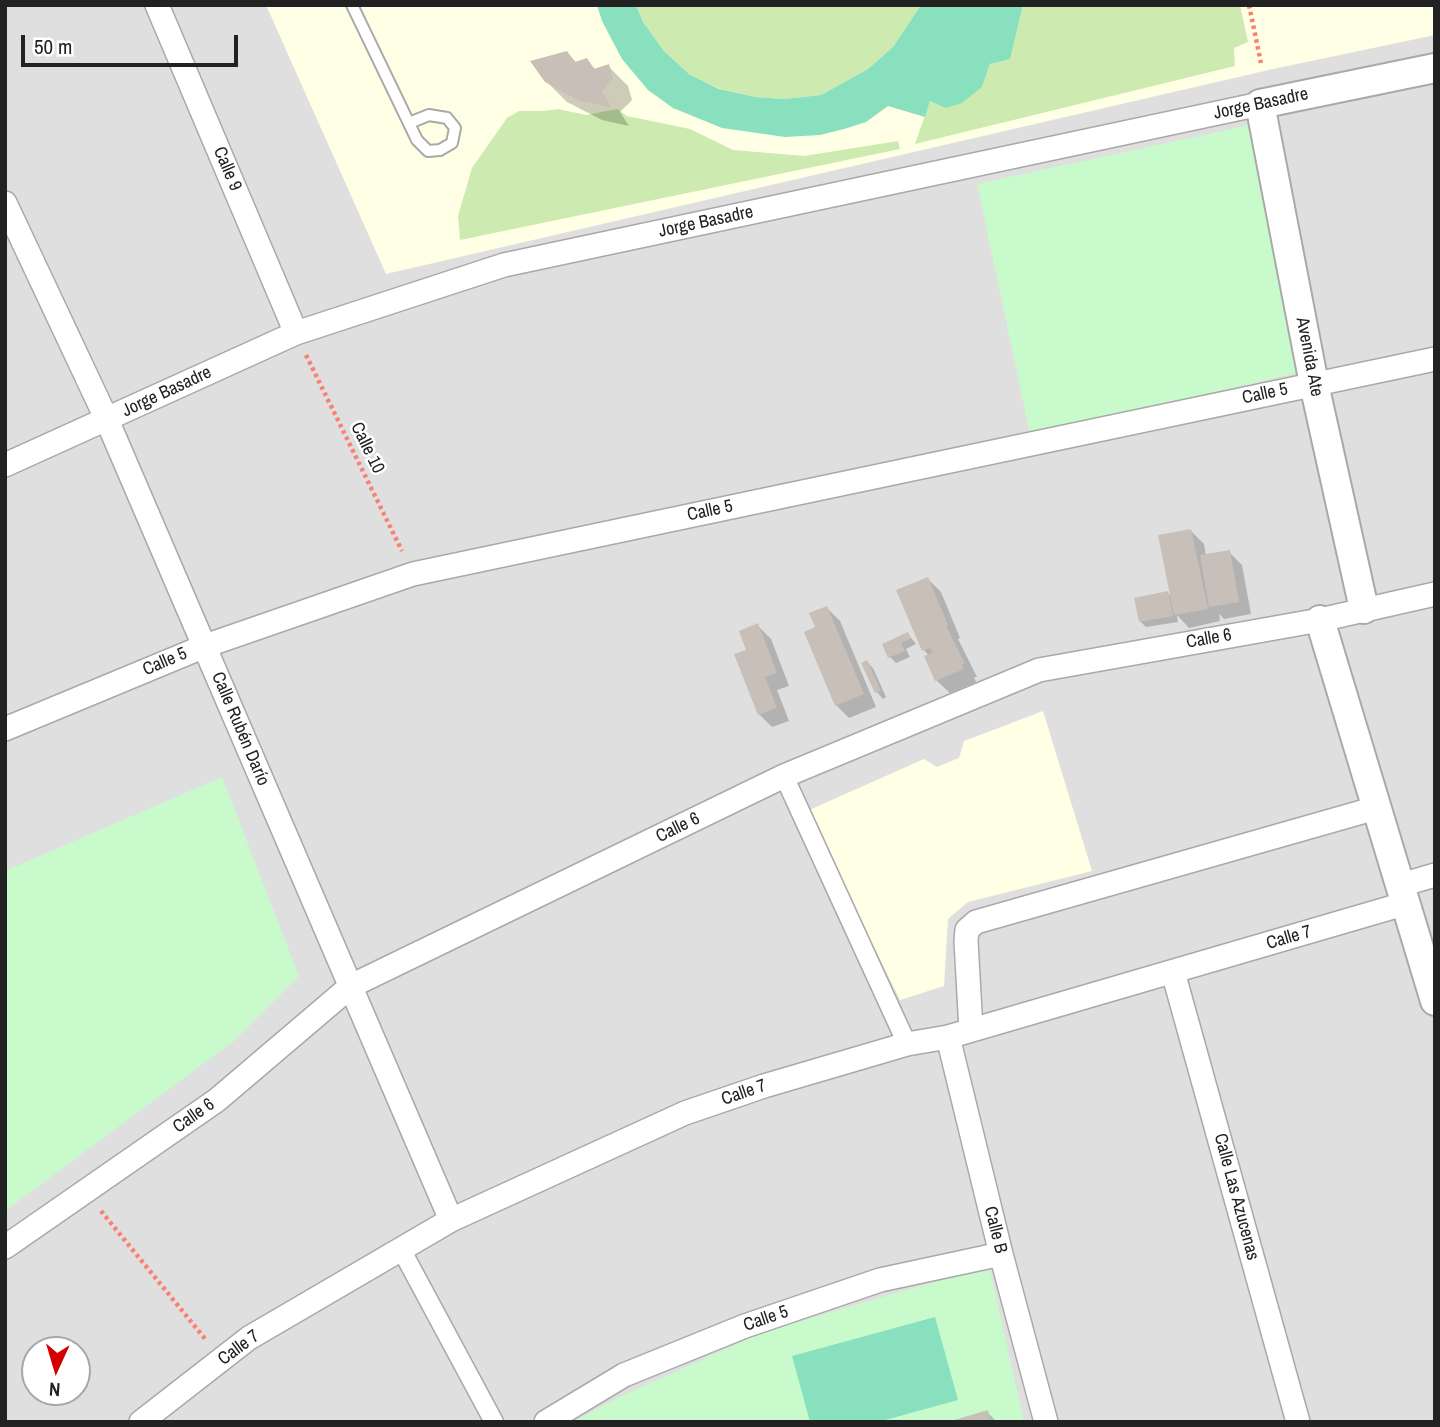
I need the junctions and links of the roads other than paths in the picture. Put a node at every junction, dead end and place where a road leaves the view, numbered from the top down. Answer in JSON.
{"nodes":[{"id":1,"x":158,"y":5,"type":"edge"},
{"id":2,"x":352,"y":5,"type":"edge"},
{"id":3,"x":1435,"y":68,"type":"edge"},
{"id":4,"x":1261,"y":104,"type":"junction"},
{"id":5,"x":409,"y":123,"type":"dead end"},
{"id":6,"x":5,"y":202,"type":"edge"},
{"id":7,"x":10,"y":226,"type":"edge"},
{"id":8,"x":296,"y":333,"type":"junction"},
{"id":9,"x":1435,"y":359,"type":"edge"},
{"id":10,"x":1314,"y":384,"type":"junction"},
{"id":11,"x":107,"y":419,"type":"junction"},
{"id":12,"x":5,"y":465,"type":"edge"},
{"id":13,"x":1435,"y":594,"type":"edge"},
{"id":14,"x":1364,"y":609,"type":"junction"},
{"id":15,"x":1320,"y":620,"type":"junction"},
{"id":16,"x":205,"y":646,"type":"junction"},
{"id":17,"x":5,"y":729,"type":"edge"},
{"id":18,"x":784,"y":776,"type":"junction"},
{"id":19,"x":1376,"y":808,"type":"junction"},
{"id":20,"x":1435,"y":875,"type":"edge"},
{"id":21,"x":1404,"y":894,"type":"junction"},
{"id":22,"x":1173,"y":972,"type":"junction"},
{"id":23,"x":351,"y":986,"type":"junction"},
{"id":24,"x":1435,"y":1001,"type":"edge"},
{"id":25,"x":971,"y":1030,"type":"junction"},
{"id":26,"x":948,"y":1037,"type":"junction"},
{"id":27,"x":907,"y":1044,"type":"junction"},
{"id":28,"x":451,"y":1220,"type":"junction"},
{"id":29,"x":5,"y":1247,"type":"edge"},
{"id":30,"x":401,"y":1249,"type":"junction"},
{"id":31,"x":1001,"y":1254,"type":"junction"},
{"id":32,"x":141,"y":1422,"type":"edge"},
{"id":33,"x":494,"y":1422,"type":"edge"},
{"id":34,"x":546,"y":1422,"type":"edge"},
{"id":35,"x":1046,"y":1422,"type":"edge"},
{"id":36,"x":1298,"y":1422,"type":"edge"}],
"edges":[{"from":1,"to":8,"type":"street","name":"Calle 9"},
{"from":2,"to":5,"type":"lane"},
{"from":3,"to":4,"type":"street","name":"Jorge Basadre"},
{"from":4,"to":8,"type":"street","name":"Jorge Basadre"},
{"from":4,"to":10,"type":"street","name":"Avenida Ate"},
{"from":6,"to":7,"type":"street","name":"Calle Rubén Darío"},
{"from":7,"to":11,"type":"street","name":"Calle Rubén Darío"},
{"from":8,"to":11,"type":"street","name":"Jorge Basadre"},
{"from":9,"to":10,"type":"street","name":"Calle 5"},
{"from":10,"to":14,"type":"street","name":"Avenida Ate"},
{"from":10,"to":16,"type":"street","name":"Calle 5"},
{"from":11,"to":12,"type":"street","name":"Jorge Basadre"},
{"from":11,"to":16,"type":"street","name":"Calle Rubén Darío"},
{"from":13,"to":14,"type":"street","name":"Calle 6"},
{"from":14,"to":15,"type":"street","name":"Calle 6"},
{"from":15,"to":18,"type":"street","name":"Calle 6"},
{"from":15,"to":19,"type":"street"},
{"from":16,"to":17,"type":"street","name":"Calle 5"},
{"from":16,"to":23,"type":"street","name":"Calle Rubén Darío"},
{"from":18,"to":23,"type":"street","name":"Calle 6"},
{"from":18,"to":27,"type":"street"},
{"from":19,"to":21,"type":"street"},
{"from":19,"to":25,"type":"street"},
{"from":20,"to":21,"type":"street","name":"Calle 7"},
{"from":21,"to":22,"type":"street","name":"Calle 7"},
{"from":21,"to":24,"type":"street"},
{"from":22,"to":25,"type":"street","name":"Calle 7"},
{"from":22,"to":36,"type":"street","name":"Calle Las Azucenas"},
{"from":23,"to":28,"type":"street","name":"Calle Rubén Darío"},
{"from":23,"to":29,"type":"street","name":"Calle 6"},
{"from":25,"to":26,"type":"street","name":"Calle 7"},
{"from":26,"to":27,"type":"street","name":"Calle 7"},
{"from":26,"to":31,"type":"street","name":"Calle B"},
{"from":27,"to":28,"type":"street","name":"Calle 7"},
{"from":28,"to":30,"type":"street","name":"Calle 7"},
{"from":30,"to":32,"type":"street","name":"Calle 7"},
{"from":30,"to":33,"type":"street"},
{"from":31,"to":34,"type":"street","name":"Calle 5"},
{"from":31,"to":35,"type":"street","name":"Calle B"}]}
